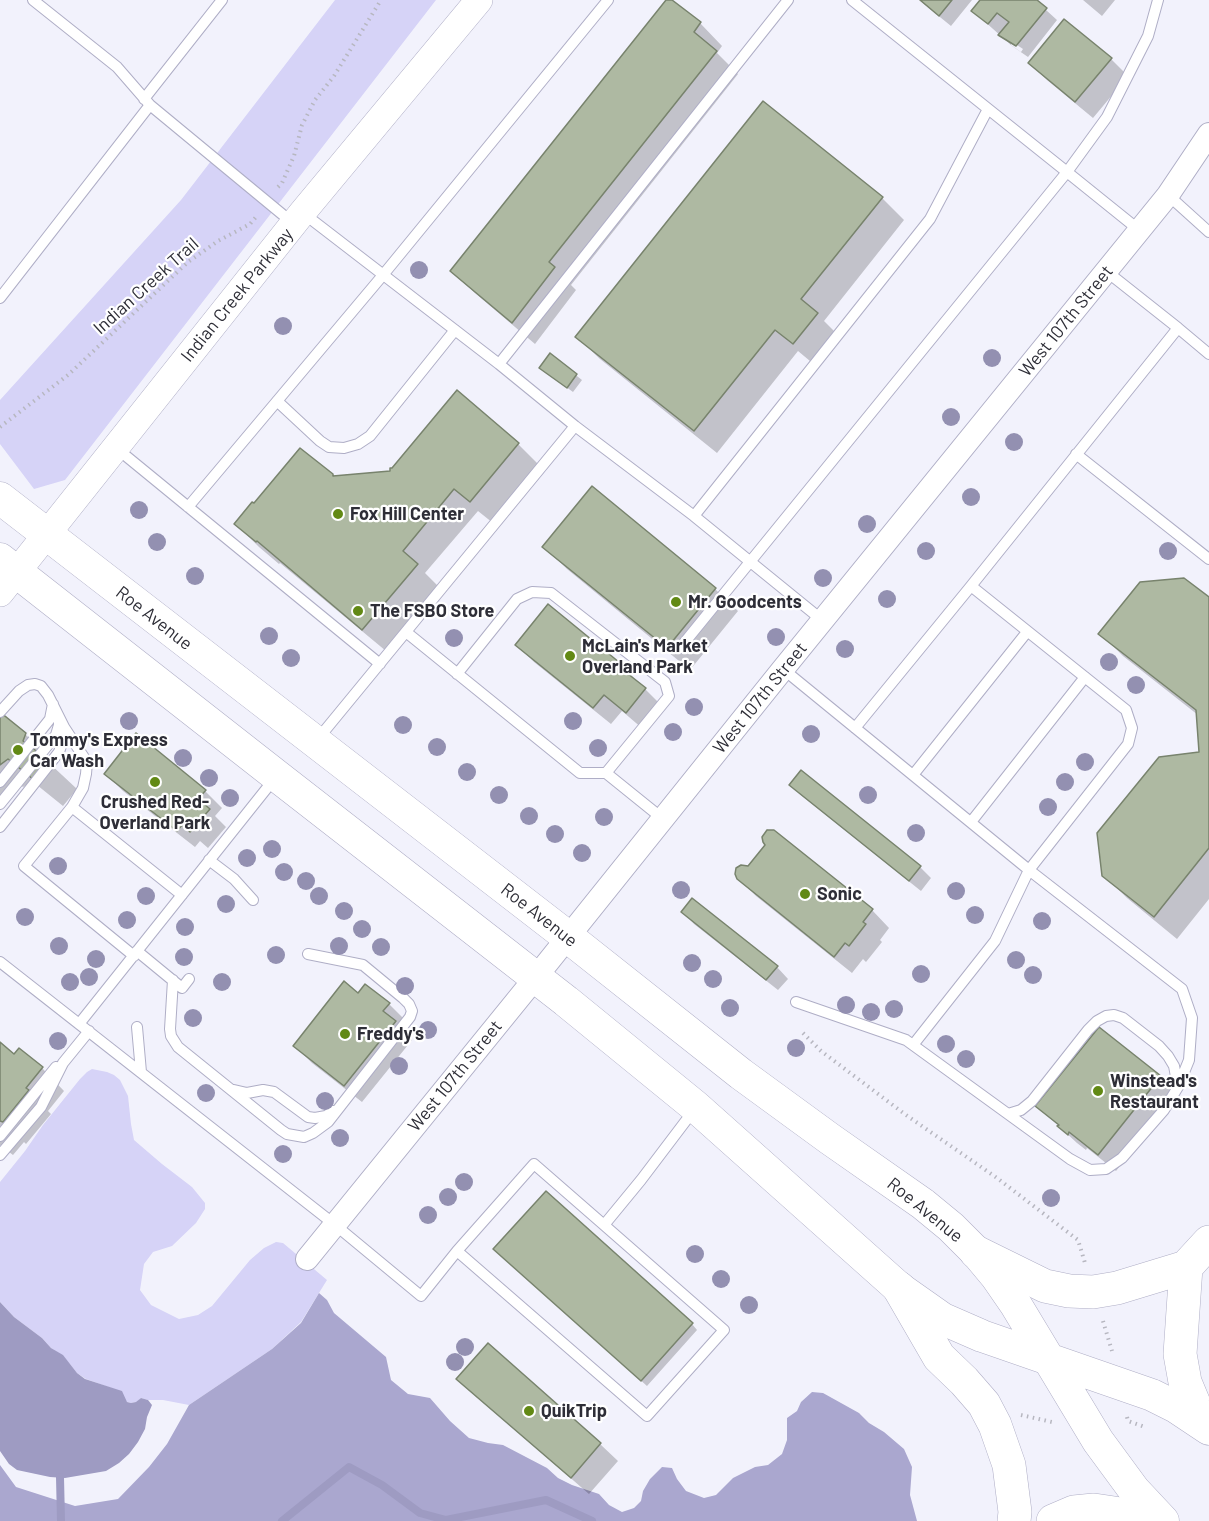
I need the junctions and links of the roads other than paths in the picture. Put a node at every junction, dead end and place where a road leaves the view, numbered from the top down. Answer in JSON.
{"nodes":[{"id":1,"x":33,"y":0,"type":"edge"},
{"id":2,"x":222,"y":0,"type":"edge"},
{"id":3,"x":478,"y":0,"type":"edge"},
{"id":4,"x":608,"y":0,"type":"edge"},
{"id":5,"x":788,"y":0,"type":"edge"},
{"id":6,"x":852,"y":0,"type":"edge"},
{"id":7,"x":1158,"y":0,"type":"edge"},
{"id":8,"x":147,"y":102,"type":"junction"},
{"id":9,"x":988,"y":109,"type":"junction"},
{"id":10,"x":1209,"y":134,"type":"edge"},
{"id":11,"x":1067,"y":172,"type":"junction"},
{"id":12,"x":1168,"y":195,"type":"junction"},
{"id":13,"x":298,"y":218,"type":"junction"},
{"id":14,"x":1139,"y":230,"type":"junction"},
{"id":15,"x":1209,"y":232,"type":"edge"},
{"id":16,"x":1106,"y":271,"type":"junction"},
{"id":17,"x":384,"y":275,"type":"junction"},
{"id":18,"x":0,"y":298,"type":"edge"},
{"id":19,"x":1178,"y":328,"type":"junction"},
{"id":20,"x":455,"y":330,"type":"junction"},
{"id":21,"x":1209,"y":354,"type":"edge"},
{"id":22,"x":499,"y":364,"type":"junction"},
{"id":23,"x":277,"y":401,"type":"junction"},
{"id":24,"x":575,"y":426,"type":"junction"},
{"id":25,"x":115,"y":447,"type":"junction"},
{"id":26,"x":1076,"y":454,"type":"junction"},
{"id":27,"x":0,"y":498,"type":"edge"},
{"id":28,"x":188,"y":507,"type":"junction"},
{"id":29,"x":693,"y":516,"type":"junction"},
{"id":30,"x":45,"y":534,"type":"junction"},
{"id":31,"x":1209,"y":559,"type":"edge"},
{"id":32,"x":749,"y":562,"type":"junction"},
{"id":33,"x":6,"y":574,"type":"edge"},
{"id":34,"x":970,"y":586,"type":"junction"},
{"id":35,"x":822,"y":620,"type":"junction"},
{"id":36,"x":405,"y":632,"type":"junction"},
{"id":37,"x":1028,"y":632,"type":"junction"},
{"id":38,"x":680,"y":648,"type":"dead end"},
{"id":39,"x":380,"y":664,"type":"junction"},
{"id":40,"x":783,"y":669,"type":"junction"},
{"id":41,"x":457,"y":674,"type":"junction"},
{"id":42,"x":1085,"y":677,"type":"junction"},
{"id":43,"x":53,"y":704,"type":"junction"},
{"id":44,"x":0,"y":712,"type":"edge"},
{"id":45,"x":61,"y":722,"type":"junction"},
{"id":46,"x":855,"y":728,"type":"junction"},
{"id":47,"x":315,"y":742,"type":"junction"},
{"id":48,"x":606,"y":773,"type":"junction"},
{"id":49,"x":277,"y":776,"type":"junction"},
{"id":50,"x":913,"y":776,"type":"junction"},
{"id":51,"x":0,"y":782,"type":"edge"},
{"id":52,"x":0,"y":804,"type":"edge"},
{"id":53,"x":72,"y":807,"type":"junction"},
{"id":54,"x":663,"y":819,"type":"junction"},
{"id":55,"x":971,"y":822,"type":"junction"},
{"id":56,"x":0,"y":826,"type":"edge"},
{"id":57,"x":209,"y":860,"type":"junction"},
{"id":58,"x":1029,"y":870,"type":"junction"},
{"id":59,"x":182,"y":895,"type":"junction"},
{"id":60,"x":253,"y":900,"type":"dead end"},
{"id":61,"x":568,"y":937,"type":"junction"},
{"id":62,"x":135,"y":953,"type":"junction"},
{"id":63,"x":308,"y":954,"type":"dead end"},
{"id":64,"x":0,"y":962,"type":"edge"},
{"id":65,"x":536,"y":978,"type":"junction"},
{"id":66,"x":189,"y":979,"type":"dead end"},
{"id":67,"x":173,"y":980,"type":"junction"},
{"id":68,"x":796,"y":1002,"type":"dead end"},
{"id":69,"x":79,"y":1024,"type":"junction"},
{"id":70,"x":137,"y":1027,"type":"dead end"},
{"id":71,"x":89,"y":1031,"type":"junction"},
{"id":72,"x":913,"y":1045,"type":"junction"},
{"id":73,"x":64,"y":1062,"type":"junction"},
{"id":74,"x":141,"y":1072,"type":"junction"},
{"id":75,"x":1178,"y":1087,"type":"junction"},
{"id":76,"x":230,"y":1089,"type":"junction"},
{"id":77,"x":340,"y":1106,"type":"junction"},
{"id":78,"x":696,"y":1107,"type":"junction"},
{"id":79,"x":1008,"y":1114,"type":"junction"},
{"id":80,"x":0,"y":1136,"type":"edge"},
{"id":81,"x":0,"y":1155,"type":"edge"},
{"id":82,"x":334,"y":1224,"type":"junction"},
{"id":83,"x":604,"y":1225,"type":"junction"},
{"id":84,"x":1209,"y":1242,"type":"edge"},
{"id":85,"x":457,"y":1251,"type":"junction"},
{"id":86,"x":976,"y":1252,"type":"junction"},
{"id":87,"x":307,"y":1259,"type":"dead end"},
{"id":88,"x":1186,"y":1267,"type":"junction"},
{"id":89,"x":899,"y":1288,"type":"junction"},
{"id":90,"x":1048,"y":1359,"type":"junction"},
{"id":91,"x":1209,"y":1427,"type":"edge"},
{"id":92,"x":1162,"y":1520,"type":"edge"},
{"id":93,"x":1014,"y":1521,"type":"edge"},
{"id":94,"x":1053,"y":1521,"type":"edge"}],
"edges":[{"from":1,"to":8,"type":"lane"},
{"from":2,"to":8,"type":"lane"},
{"from":3,"to":13,"type":"street","name":"Indian Creek Parkway"},
{"from":4,"to":17,"type":"lane"},
{"from":5,"to":22,"type":"lane"},
{"from":6,"to":9,"type":"lane"},
{"from":7,"to":11,"type":"lane"},
{"from":8,"to":13,"type":"lane"},
{"from":8,"to":18,"type":"lane"},
{"from":9,"to":11,"type":"lane"},
{"from":9,"to":29,"type":"lane"},
{"from":10,"to":12,"type":"street","name":"West 107th Street"},
{"from":11,"to":14,"type":"lane"},
{"from":11,"to":32,"type":"lane"},
{"from":12,"to":14,"type":"street","name":"West 107th Street"},
{"from":12,"to":15,"type":"lane"},
{"from":13,"to":17,"type":"lane"},
{"from":13,"to":25,"type":"street","name":"Indian Creek Parkway"},
{"from":14,"to":16,"type":"street","name":"West 107th Street"},
{"from":16,"to":19,"type":"lane"},
{"from":16,"to":35,"type":"street","name":"West 107th Street"},
{"from":17,"to":20,"type":"lane"},
{"from":17,"to":23,"type":"lane"},
{"from":19,"to":21,"type":"lane"},
{"from":19,"to":26,"type":"lane"},
{"from":20,"to":22,"type":"lane"},
{"from":20,"to":23,"type":"lane"},
{"from":22,"to":24,"type":"lane"},
{"from":23,"to":28,"type":"lane"},
{"from":24,"to":29,"type":"lane"},
{"from":24,"to":36,"type":"lane"},
{"from":25,"to":28,"type":"lane"},
{"from":25,"to":30,"type":"street","name":"Indian Creek Parkway"},
{"from":26,"to":31,"type":"lane"},
{"from":26,"to":34,"type":"lane"},
{"from":27,"to":30,"type":"main road","name":"Roe Avenue"},
{"from":28,"to":39,"type":"lane"},
{"from":29,"to":32,"type":"lane"},
{"from":30,"to":33,"type":"street","name":"Indian Creek Parkway"},
{"from":30,"to":47,"type":"main road","name":"Roe Avenue"},
{"from":32,"to":35,"type":"lane"},
{"from":32,"to":38,"type":"lane"},
{"from":33,"to":49,"type":"main road"},
{"from":34,"to":37,"type":"lane"},
{"from":34,"to":46,"type":"lane"},
{"from":35,"to":40,"type":"street","name":"West 107th Street"},
{"from":36,"to":39,"type":"lane"},
{"from":36,"to":41,"type":"lane"},
{"from":37,"to":42,"type":"lane"},
{"from":37,"to":50,"type":"lane"},
{"from":39,"to":47,"type":"lane"},
{"from":40,"to":46,"type":"lane"},
{"from":40,"to":54,"type":"street","name":"West 107th Street"},
{"from":41,"to":48,"type":"lane"},
{"from":41,"to":48,"type":"lane"},
{"from":42,"to":55,"type":"lane"},
{"from":42,"to":58,"type":"lane"},
{"from":43,"to":44,"type":"lane"},
{"from":43,"to":45,"type":"lane"},
{"from":43,"to":51,"type":"lane"},
{"from":45,"to":52,"type":"lane"},
{"from":45,"to":53,"type":"lane"},
{"from":45,"to":56,"type":"lane"},
{"from":46,"to":50,"type":"lane"},
{"from":47,"to":61,"type":"main road","name":"Roe Avenue"},
{"from":48,"to":54,"type":"lane"},
{"from":49,"to":57,"type":"lane"},
{"from":49,"to":65,"type":"main road"},
{"from":50,"to":55,"type":"lane"},
{"from":53,"to":59,"type":"lane"},
{"from":53,"to":62,"type":"lane"},
{"from":54,"to":61,"type":"street","name":"West 107th Street"},
{"from":55,"to":58,"type":"lane"},
{"from":57,"to":59,"type":"lane"},
{"from":57,"to":60,"type":"lane"},
{"from":58,"to":72,"type":"lane"},
{"from":58,"to":75,"type":"lane"},
{"from":59,"to":62,"type":"lane"},
{"from":61,"to":65,"type":"street","name":"West 107th Street"},
{"from":61,"to":86,"type":"main road","name":"Roe Avenue"},
{"from":62,"to":67,"type":"lane"},
{"from":62,"to":69,"type":"lane"},
{"from":63,"to":77,"type":"lane"},
{"from":64,"to":69,"type":"lane"},
{"from":65,"to":78,"type":"main road"},
{"from":65,"to":82,"type":"street","name":"West 107th Street"},
{"from":66,"to":67,"type":"lane"},
{"from":67,"to":76,"type":"lane"},
{"from":68,"to":72,"type":"lane"},
{"from":69,"to":71,"type":"lane"},
{"from":70,"to":74,"type":"lane"},
{"from":71,"to":73,"type":"lane"},
{"from":71,"to":74,"type":"lane"},
{"from":72,"to":79,"type":"lane"},
{"from":73,"to":80,"type":"lane"},
{"from":73,"to":81,"type":"lane"},
{"from":74,"to":82,"type":"lane"},
{"from":75,"to":79,"type":"lane"},
{"from":75,"to":79,"type":"lane"},
{"from":76,"to":77,"type":"lane"},
{"from":76,"to":77,"type":"lane"},
{"from":78,"to":83,"type":"lane"},
{"from":78,"to":89,"type":"main road"},
{"from":82,"to":85,"type":"lane"},
{"from":82,"to":87,"type":"street","name":"West 107th Street"},
{"from":83,"to":85,"type":"lane"},
{"from":83,"to":85,"type":"lane"},
{"from":84,"to":88,"type":"highway"},
{"from":86,"to":88,"type":"highway"},
{"from":86,"to":90,"type":"main road","name":"Roe Avenue"},
{"from":88,"to":91,"type":"highway"},
{"from":89,"to":90,"type":"main road"},
{"from":89,"to":93,"type":"highway"},
{"from":90,"to":91,"type":"main road"},
{"from":90,"to":92,"type":"main road","name":"Roe Avenue"},
{"from":92,"to":94,"type":"highway"}]}
